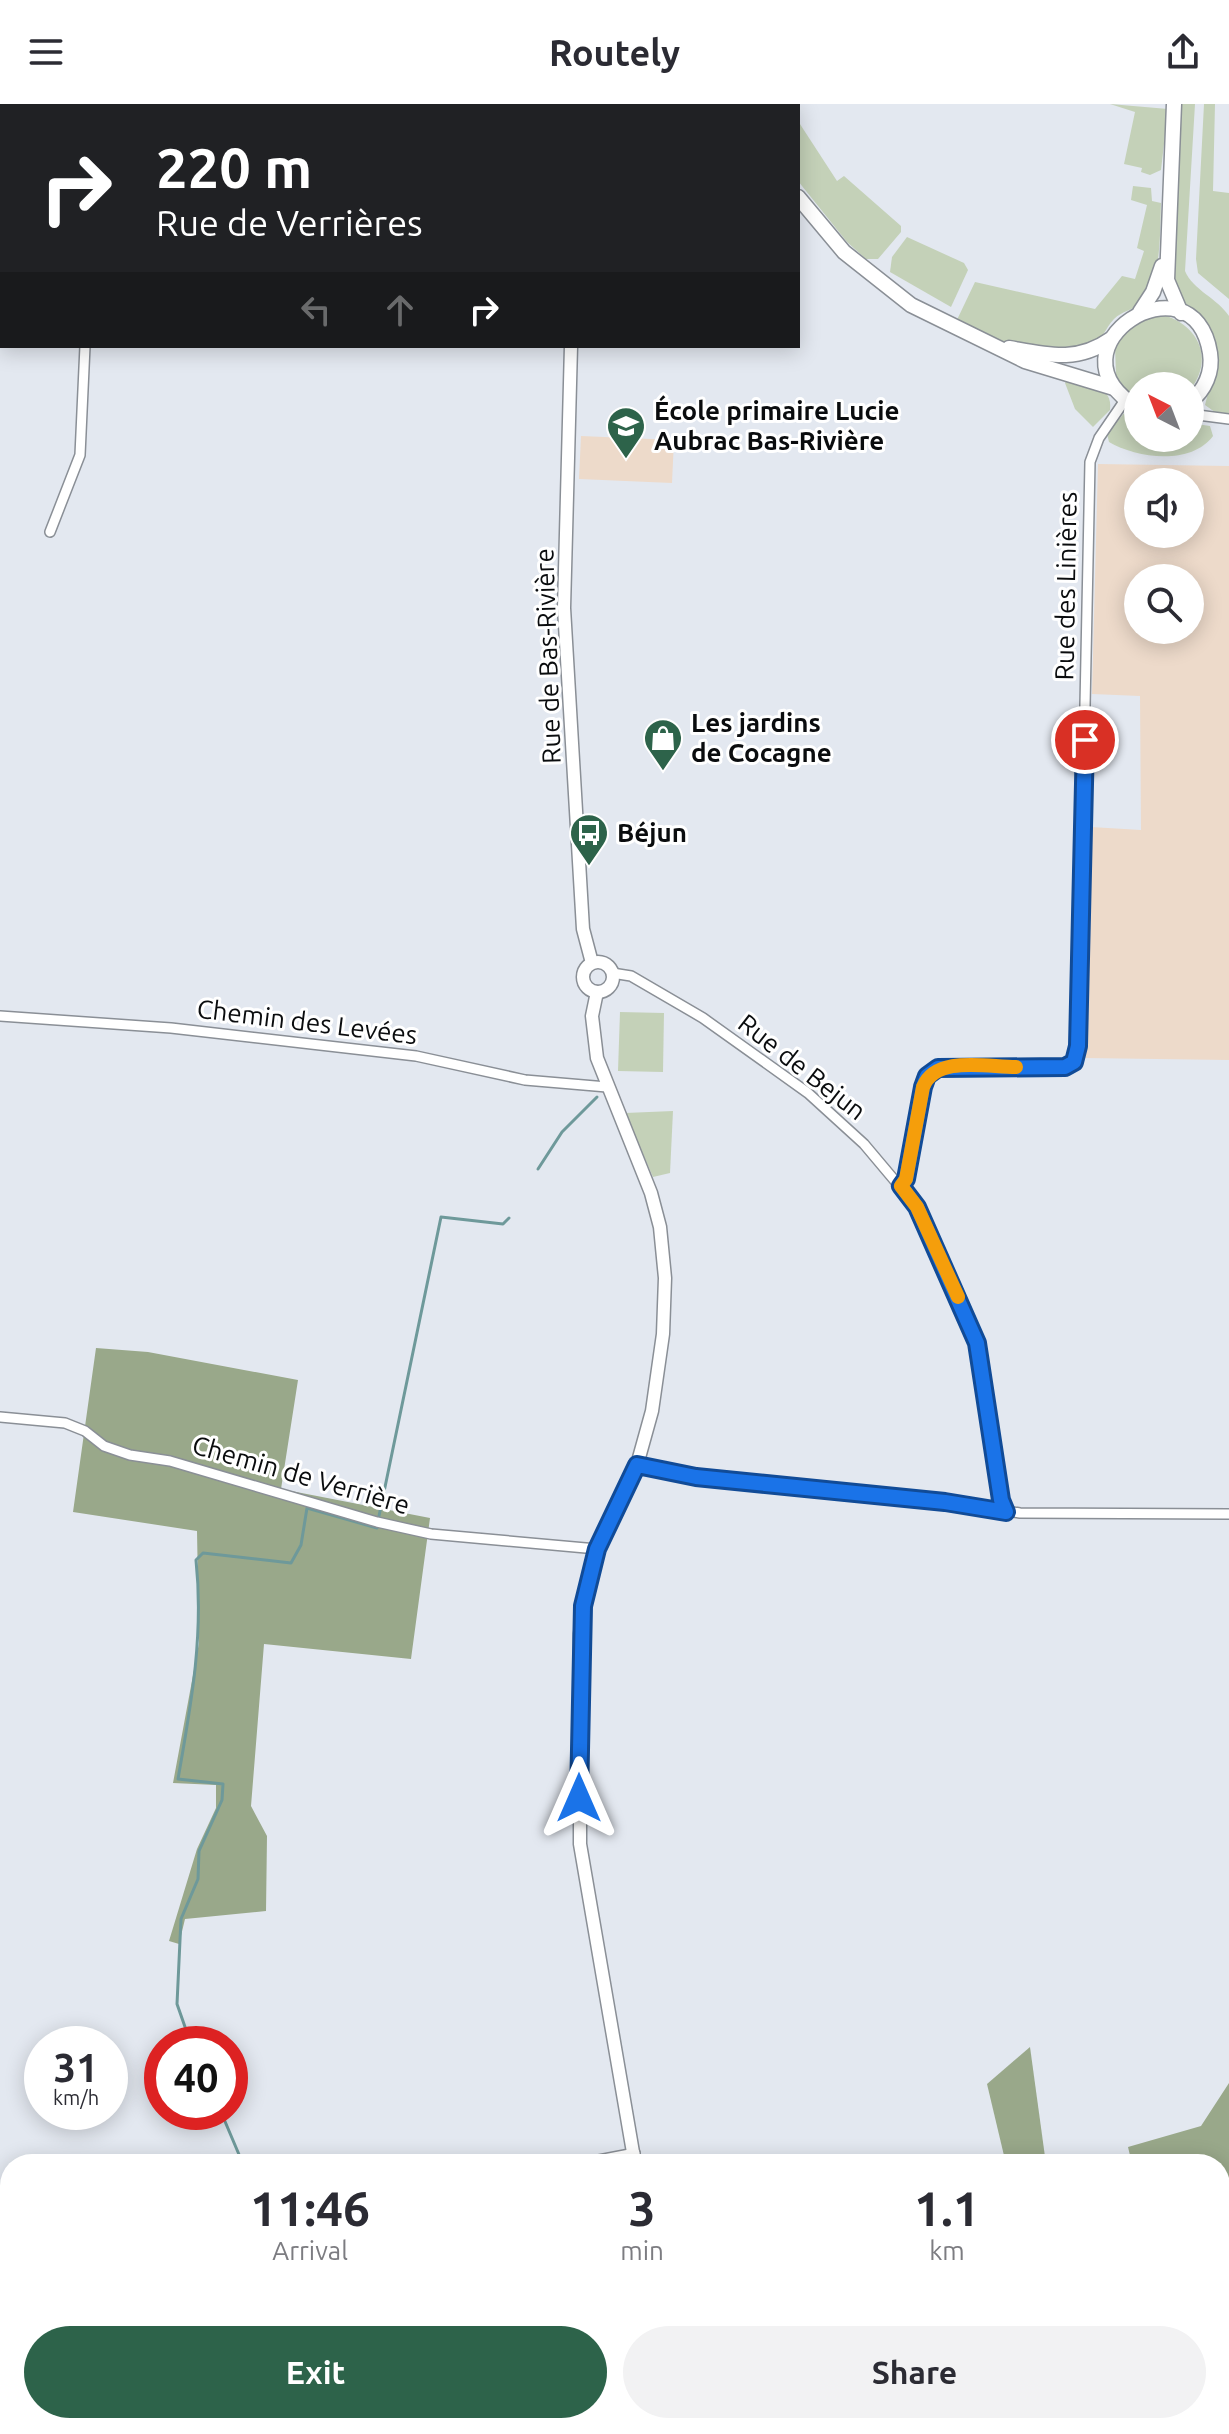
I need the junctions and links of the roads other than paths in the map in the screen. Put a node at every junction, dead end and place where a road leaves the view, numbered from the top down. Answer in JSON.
{"nodes":[{"id":1,"x":1174,"y":104,"type":"edge"},
{"id":2,"x":800,"y":199,"type":"edge"},
{"id":3,"x":1166,"y":246,"type":"junction"},
{"id":4,"x":1140,"y":312,"type":"junction"},
{"id":5,"x":1181,"y":313,"type":"junction"},
{"id":6,"x":1111,"y":339,"type":"junction"},
{"id":7,"x":994,"y":345,"type":"junction"},
{"id":8,"x":85,"y":348,"type":"edge"},
{"id":9,"x":571,"y":348,"type":"edge"},
{"id":10,"x":1204,"y":383,"type":"edge"},
{"id":11,"x":1114,"y":388,"type":"junction"},
{"id":12,"x":1124,"y":397,"type":"edge"},
{"id":13,"x":1124,"y":411,"type":"edge"},
{"id":14,"x":1205,"y":416,"type":"edge"},
{"id":15,"x":1229,"y":419,"type":"edge"},
{"id":16,"x":50,"y":532,"type":"dead end"},
{"id":17,"x":592,"y":963,"type":"junction"},
{"id":18,"x":612,"y":973,"type":"junction"},
{"id":19,"x":597,"y":992,"type":"junction"},
{"id":20,"x":0,"y":1016,"type":"edge"},
{"id":21,"x":607,"y":1087,"type":"junction"},
{"id":22,"x":901,"y":1186,"type":"junction"},
{"id":23,"x":0,"y":1417,"type":"edge"},
{"id":24,"x":637,"y":1465,"type":"junction"},
{"id":25,"x":1006,"y":1512,"type":"junction"},
{"id":26,"x":1229,"y":1514,"type":"edge"},
{"id":27,"x":597,"y":1549,"type":"junction"},
{"id":28,"x":634,"y":2154,"type":"edge"}],
"edges":[{"from":1,"to":3,"type":"main road"},
{"from":2,"to":7,"type":"main road"},
{"from":3,"to":4,"type":"main road"},
{"from":3,"to":5,"type":"main road"},
{"from":4,"to":5,"type":"main road"},
{"from":4,"to":6,"type":"main road"},
{"from":5,"to":10,"type":"main road"},
{"from":6,"to":7,"type":"main road"},
{"from":6,"to":11,"type":"main road"},
{"from":7,"to":11,"type":"main road"},
{"from":8,"to":16,"type":"street"},
{"from":9,"to":17,"type":"street","name":"Rue de Bas-Rivière"},
{"from":11,"to":12,"type":"main road"},
{"from":13,"to":22,"type":"street","name":"Rue des Linières"},
{"from":14,"to":15,"type":"street"},
{"from":17,"to":18,"type":"street"},
{"from":17,"to":19,"type":"street"},
{"from":18,"to":19,"type":"street"},
{"from":18,"to":22,"type":"street","name":"Rue de Bejun"},
{"from":19,"to":21,"type":"street"},
{"from":20,"to":21,"type":"street","name":"Chemin des Levées"},
{"from":21,"to":24,"type":"street"},
{"from":22,"to":25,"type":"street","name":"Rue de Bejun"},
{"from":23,"to":27,"type":"street","name":"Chemin de Verrière"},
{"from":24,"to":25,"type":"street"},
{"from":24,"to":27,"type":"street"},
{"from":25,"to":26,"type":"street"},
{"from":27,"to":28,"type":"street"}]}
